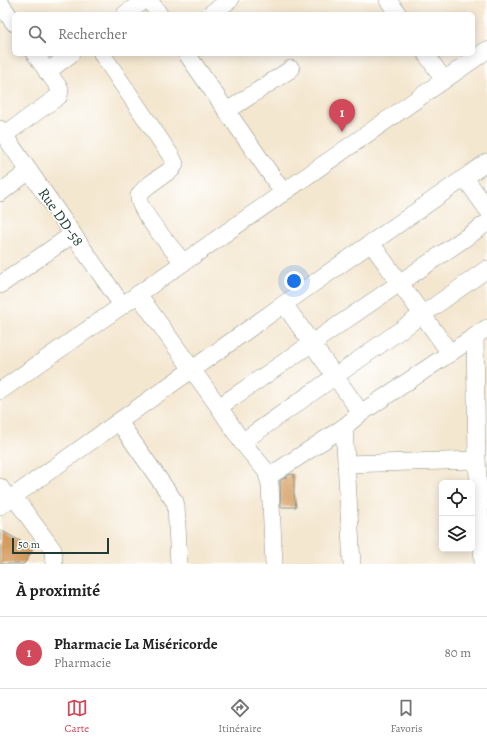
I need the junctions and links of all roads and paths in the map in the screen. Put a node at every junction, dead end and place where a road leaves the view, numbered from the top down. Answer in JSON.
{"nodes":[{"id":1,"x":144,"y":0,"type":"edge"},
{"id":2,"x":149,"y":0,"type":"edge"},
{"id":3,"x":230,"y":0,"type":"edge"},
{"id":4,"x":388,"y":0,"type":"edge"},
{"id":5,"x":0,"y":3,"type":"edge"},
{"id":6,"x":128,"y":12,"type":"edge"},
{"id":7,"x":158,"y":12,"type":"edge"},
{"id":8,"x":213,"y":12,"type":"edge"},
{"id":9,"x":397,"y":12,"type":"edge"},
{"id":10,"x":12,"y":20,"type":"edge"},
{"id":11,"x":487,"y":50,"type":"edge"},
{"id":12,"x":36,"y":56,"type":"edge"},
{"id":13,"x":68,"y":56,"type":"edge"},
{"id":14,"x":103,"y":56,"type":"edge"},
{"id":15,"x":188,"y":56,"type":"edge"},
{"id":16,"x":427,"y":56,"type":"edge"},
{"id":17,"x":291,"y":69,"type":"dead end"},
{"id":18,"x":48,"y":72,"type":"junction"},
{"id":19,"x":444,"y":80,"type":"junction"},
{"id":20,"x":227,"y":111,"type":"junction"},
{"id":21,"x":2,"y":132,"type":"edge"},
{"id":22,"x":487,"y":162,"type":"edge"},
{"id":23,"x":29,"y":172,"type":"junction"},
{"id":24,"x":464,"y":178,"type":"junction"},
{"id":25,"x":0,"y":192,"type":"edge"},
{"id":26,"x":283,"y":192,"type":"junction"},
{"id":27,"x":487,"y":209,"type":"edge"},
{"id":28,"x":487,"y":223,"type":"edge"},
{"id":29,"x":73,"y":234,"type":"junction"},
{"id":30,"x":371,"y":243,"type":"junction"},
{"id":31,"x":183,"y":262,"type":"junction"},
{"id":32,"x":487,"y":269,"type":"edge"},
{"id":33,"x":400,"y":282,"type":"junction"},
{"id":34,"x":0,"y":285,"type":"edge"},
{"id":35,"x":138,"y":294,"type":"junction"},
{"id":36,"x":284,"y":304,"type":"junction"},
{"id":37,"x":122,"y":305,"type":"junction"},
{"id":38,"x":422,"y":314,"type":"junction"},
{"id":39,"x":481,"y":332,"type":"edge"},
{"id":40,"x":312,"y":344,"type":"junction"},
{"id":41,"x":450,"y":353,"type":"junction"},
{"id":42,"x":192,"y":370,"type":"junction"},
{"id":43,"x":336,"y":376,"type":"junction"},
{"id":44,"x":0,"y":391,"type":"edge"},
{"id":45,"x":219,"y":407,"type":"junction"},
{"id":46,"x":361,"y":413,"type":"junction"},
{"id":47,"x":119,"y":422,"type":"junction"},
{"id":48,"x":344,"y":427,"type":"junction"},
{"id":49,"x":482,"y":430,"type":"edge"},
{"id":50,"x":242,"y":442,"type":"junction"},
{"id":51,"x":477,"y":460,"type":"junction"},
{"id":52,"x":346,"y":464,"type":"junction"},
{"id":53,"x":268,"y":477,"type":"junction"},
{"id":54,"x":6,"y":498,"type":"edge"},
{"id":55,"x":54,"y":564,"type":"edge"},
{"id":56,"x":179,"y":564,"type":"edge"},
{"id":57,"x":274,"y":564,"type":"edge"},
{"id":58,"x":352,"y":564,"type":"edge"},
{"id":59,"x":483,"y":564,"type":"edge"}],
"edges":[{"from":1,"to":6,"type":"street"},
{"from":2,"to":7,"type":"street"},
{"from":3,"to":8,"type":"street"},
{"from":4,"to":9,"type":"street"},
{"from":5,"to":10,"type":"street"},
{"from":11,"to":19,"type":"street"},
{"from":12,"to":18,"type":"street"},
{"from":13,"to":18,"type":"street"},
{"from":14,"to":31,"type":"street"},
{"from":15,"to":20,"type":"street"},
{"from":16,"to":19,"type":"street"},
{"from":17,"to":20,"type":"street"},
{"from":18,"to":21,"type":"street"},
{"from":19,"to":26,"type":"street"},
{"from":20,"to":26,"type":"street"},
{"from":21,"to":23,"type":"street","name":"Rue DD-58"},
{"from":22,"to":24,"type":"street"},
{"from":23,"to":25,"type":"street"},
{"from":23,"to":29,"type":"street","name":"Rue DD-58"},
{"from":24,"to":27,"type":"street"},
{"from":24,"to":30,"type":"street"},
{"from":26,"to":31,"type":"street"},
{"from":28,"to":33,"type":"street"},
{"from":29,"to":34,"type":"street"},
{"from":29,"to":37,"type":"street","name":"Rue DD-58"},
{"from":30,"to":33,"type":"street"},
{"from":30,"to":36,"type":"street"},
{"from":31,"to":35,"type":"street"},
{"from":32,"to":38,"type":"street"},
{"from":33,"to":38,"type":"street"},
{"from":33,"to":40,"type":"street"},
{"from":35,"to":37,"type":"street"},
{"from":35,"to":42,"type":"street"},
{"from":36,"to":40,"type":"street"},
{"from":36,"to":42,"type":"street"},
{"from":37,"to":44,"type":"street"},
{"from":38,"to":41,"type":"street"},
{"from":38,"to":43,"type":"street"},
{"from":39,"to":41,"type":"street"},
{"from":39,"to":49,"type":"street"},
{"from":40,"to":43,"type":"street"},
{"from":40,"to":45,"type":"street"},
{"from":41,"to":46,"type":"street"},
{"from":42,"to":45,"type":"street"},
{"from":42,"to":47,"type":"street"},
{"from":43,"to":46,"type":"street"},
{"from":43,"to":50,"type":"street"},
{"from":45,"to":50,"type":"street"},
{"from":46,"to":48,"type":"street"},
{"from":47,"to":54,"type":"street"},
{"from":47,"to":56,"type":"street"},
{"from":48,"to":52,"type":"street"},
{"from":48,"to":53,"type":"street"},
{"from":49,"to":51,"type":"street"},
{"from":50,"to":53,"type":"street"},
{"from":51,"to":52,"type":"street"},
{"from":51,"to":59,"type":"street"},
{"from":52,"to":58,"type":"street"},
{"from":53,"to":57,"type":"street"},
{"from":54,"to":55,"type":"street"}]}
